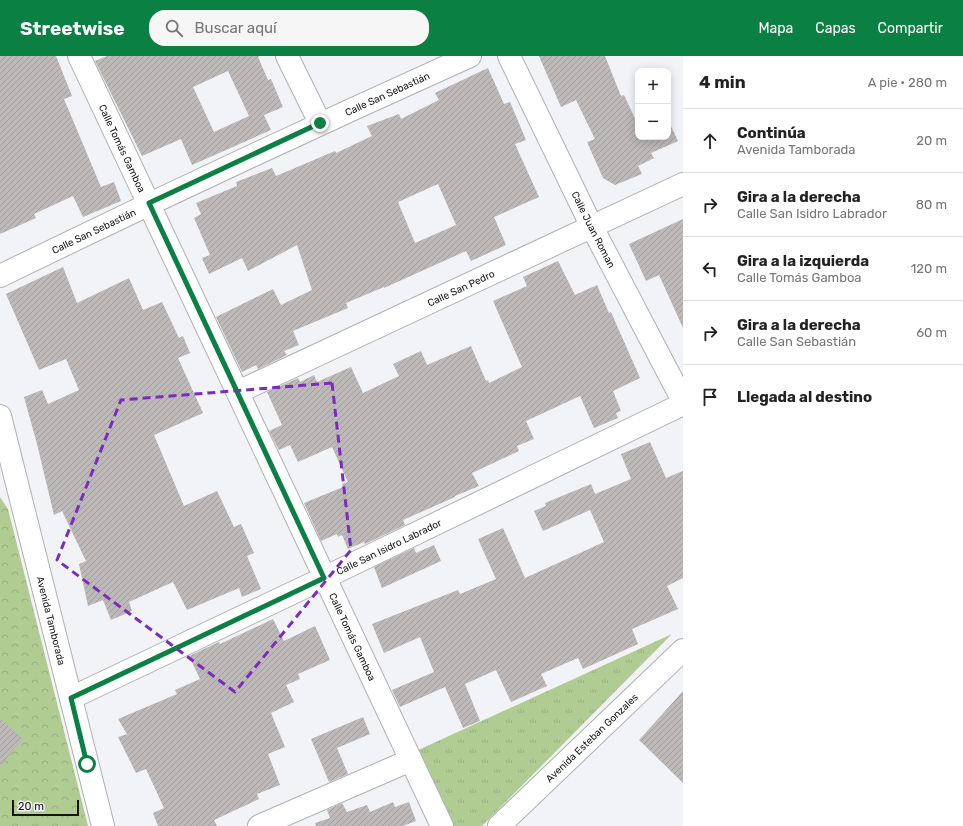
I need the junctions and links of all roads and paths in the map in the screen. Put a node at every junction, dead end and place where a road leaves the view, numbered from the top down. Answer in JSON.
{"nodes":[{"id":1,"x":79,"y":56,"type":"edge"},
{"id":2,"x":287,"y":56,"type":"edge"},
{"id":3,"x":470,"y":56,"type":"edge"},
{"id":4,"x":509,"y":56,"type":"edge"},
{"id":5,"x":320,"y":123,"type":"junction"},
{"id":6,"x":683,"y":184,"type":"edge"},
{"id":7,"x":149,"y":203,"type":"junction"},
{"id":8,"x":592,"y":227,"type":"junction"},
{"id":9,"x":0,"y":276,"type":"edge"},
{"id":10,"x":238,"y":392,"type":"junction"},
{"id":11,"x":683,"y":402,"type":"edge"},
{"id":12,"x":0,"y":416,"type":"edge"},
{"id":13,"x":0,"y":472,"type":"edge"},
{"id":14,"x":17,"y":487,"type":"junction"},
{"id":15,"x":324,"y":578,"type":"junction"},
{"id":16,"x":683,"y":650,"type":"edge"},
{"id":17,"x":71,"y":698,"type":"junction"},
{"id":18,"x":411,"y":760,"type":"junction"},
{"id":19,"x":103,"y":826,"type":"edge"},
{"id":20,"x":259,"y":826,"type":"edge"},
{"id":21,"x":442,"y":826,"type":"edge"},
{"id":22,"x":500,"y":826,"type":"edge"}],
"edges":[{"from":1,"to":7,"type":"street","name":"Calle Tomás Gamboa"},
{"from":2,"to":5,"type":"street"},
{"from":3,"to":5,"type":"street","name":"Calle San Sebastián"},
{"from":4,"to":8,"type":"street","name":"Calle Juan Roman"},
{"from":5,"to":7,"type":"street","name":"Calle San Sebastián"},
{"from":6,"to":8,"type":"street","name":"Calle San Pedro"},
{"from":7,"to":9,"type":"street","name":"Calle San Sebastián"},
{"from":7,"to":10,"type":"street","name":"Calle Tomás Gamboa"},
{"from":8,"to":10,"type":"street","name":"Calle San Pedro"},
{"from":8,"to":11,"type":"street","name":"Calle Juan Roman"},
{"from":10,"to":15,"type":"street","name":"Calle Tomás Gamboa"},
{"from":11,"to":15,"type":"street","name":"Calle San Isidro Labrador"},
{"from":12,"to":14,"type":"street","name":"Avenida Tamborada"},
{"from":13,"to":14,"type":"street"},
{"from":14,"to":17,"type":"street","name":"Avenida Tamborada"},
{"from":15,"to":17,"type":"street","name":"Calle San Isidro Labrador"},
{"from":15,"to":18,"type":"street","name":"Calle Tomás Gamboa"},
{"from":16,"to":22,"type":"street","name":"Avenida Esteban Gonzales"},
{"from":17,"to":19,"type":"street","name":"Avenida Tamborada"},
{"from":18,"to":20,"type":"street"},
{"from":18,"to":21,"type":"street","name":"Calle Tomás Gamboa"}]}
